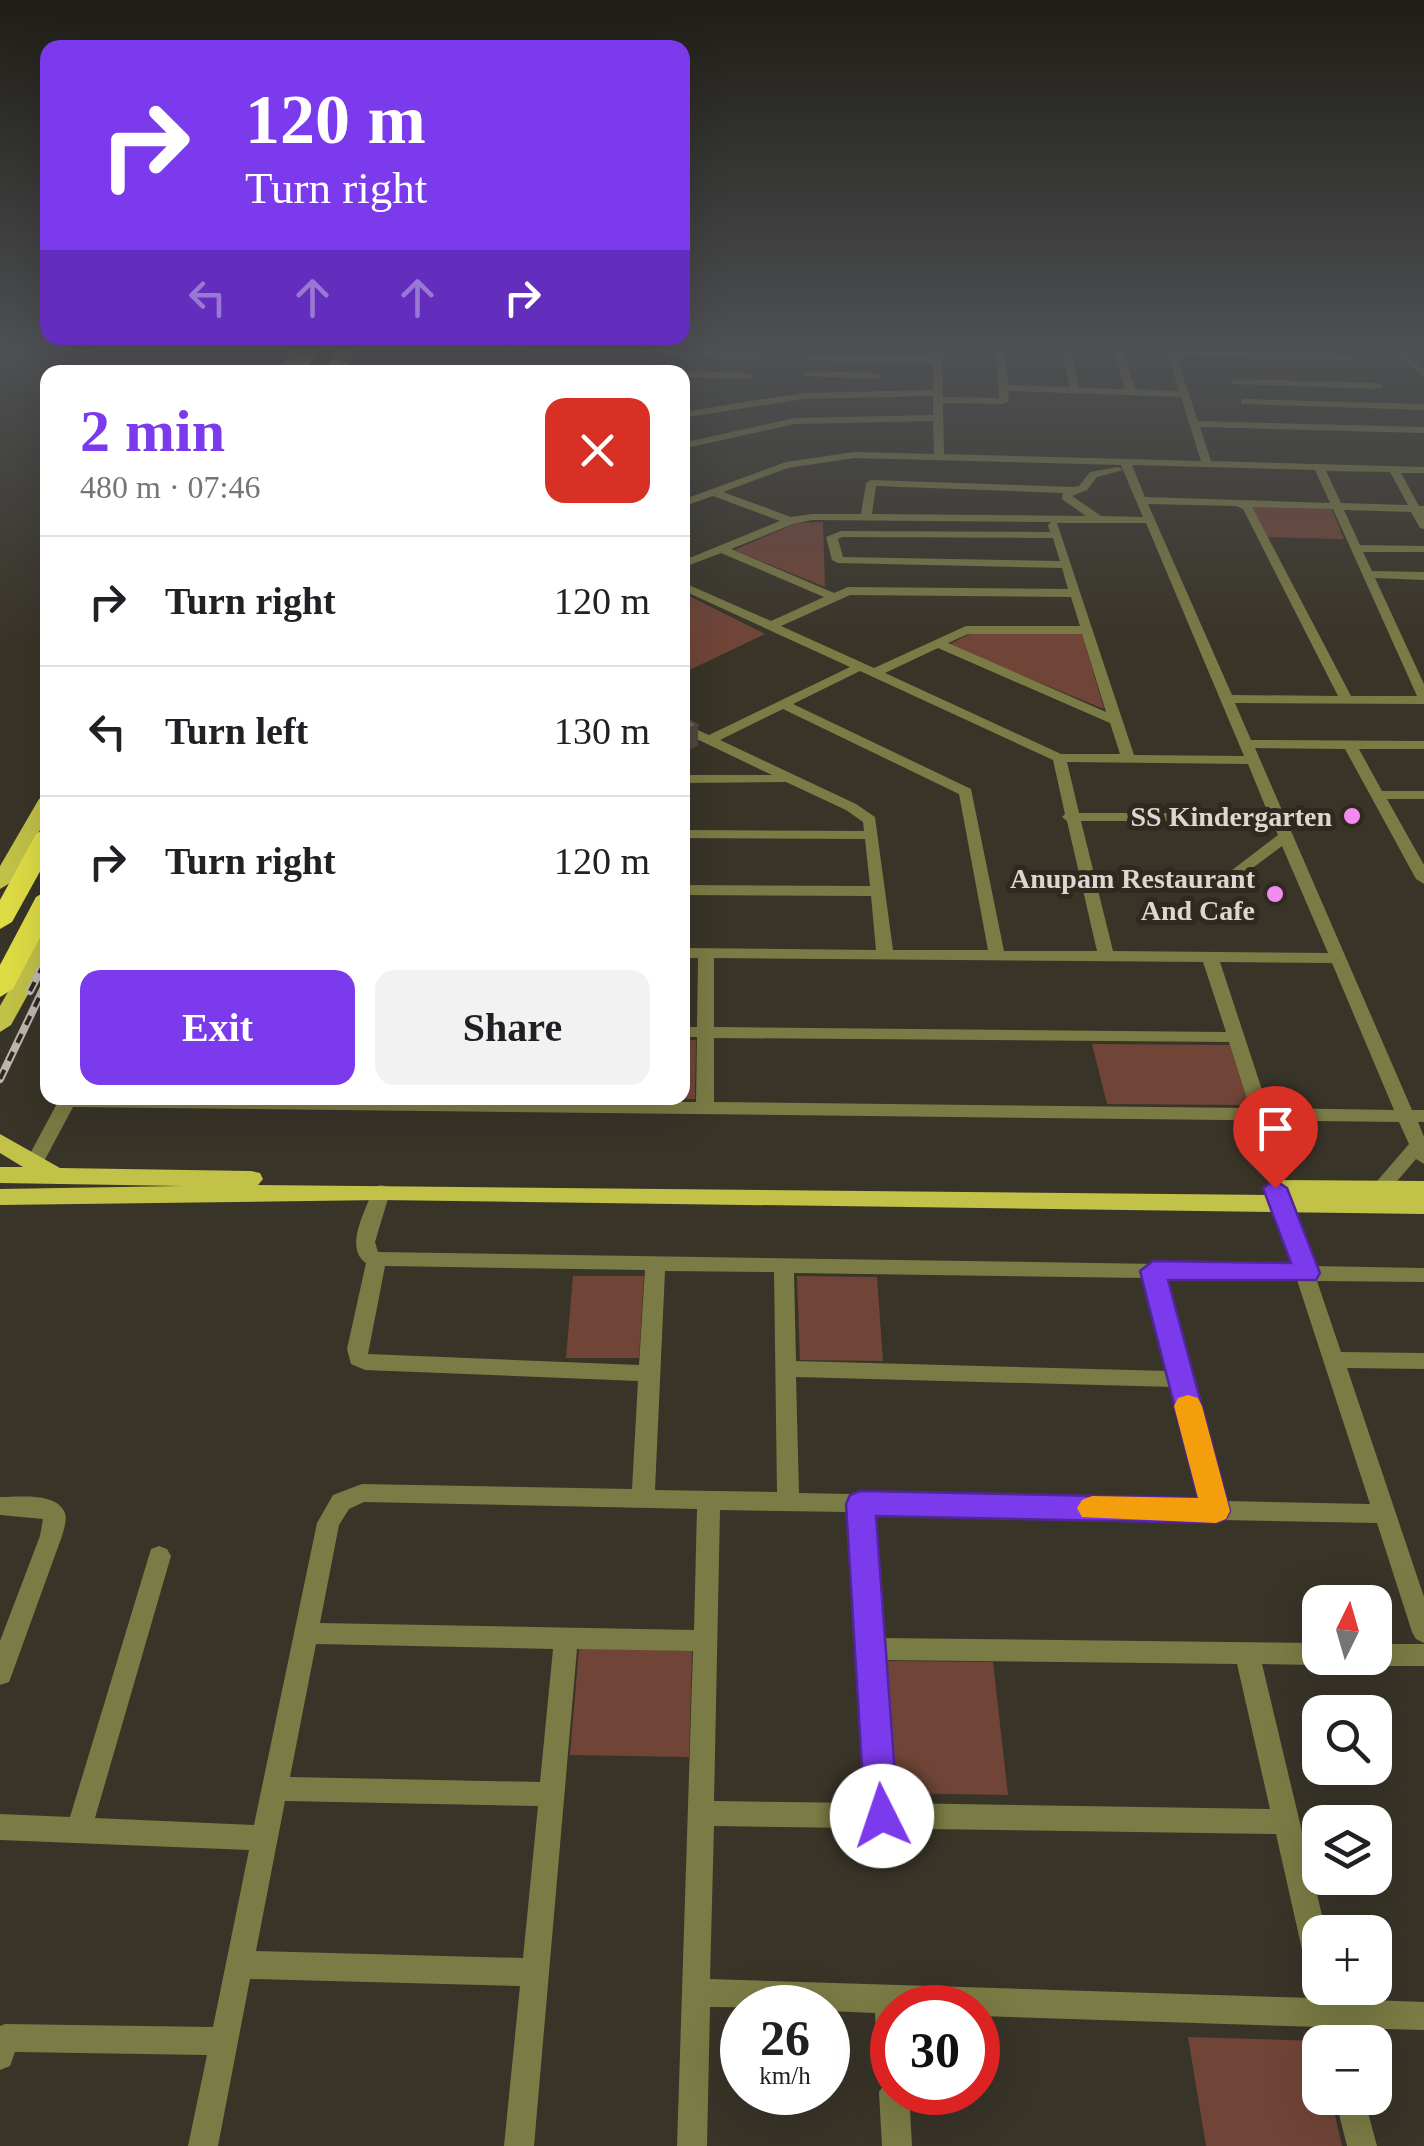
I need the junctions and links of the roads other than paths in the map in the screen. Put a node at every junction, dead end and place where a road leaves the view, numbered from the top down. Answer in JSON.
{"nodes":[{"id":1,"x":939,"y":446,"type":"edge"},
{"id":2,"x":1201,"y":446,"type":"edge"},
{"id":3,"x":939,"y":456,"type":"junction"},
{"id":4,"x":1012,"y":458,"type":"junction"},
{"id":5,"x":1206,"y":464,"type":"junction"},
{"id":6,"x":1127,"y":466,"type":"junction"},
{"id":7,"x":1319,"y":467,"type":"junction"},
{"id":8,"x":1394,"y":469,"type":"junction"},
{"id":9,"x":1424,"y":470,"type":"edge"},
{"id":10,"x":1016,"y":485,"type":"junction"},
{"id":11,"x":1074,"y":490,"type":"junction"},
{"id":12,"x":713,"y":492,"type":"junction"},
{"id":13,"x":1142,"y":500,"type":"junction"},
{"id":14,"x":690,"y":501,"type":"edge"},
{"id":15,"x":1236,"y":503,"type":"junction"},
{"id":16,"x":1337,"y":506,"type":"junction"},
{"id":17,"x":1419,"y":508,"type":"edge"},
{"id":18,"x":866,"y":518,"type":"junction"},
{"id":19,"x":1052,"y":519,"type":"junction"},
{"id":20,"x":1099,"y":520,"type":"junction"},
{"id":21,"x":1150,"y":520,"type":"junction"},
{"id":22,"x":790,"y":521,"type":"junction"},
{"id":23,"x":1424,"y":526,"type":"edge"},
{"id":24,"x":1058,"y":535,"type":"junction"},
{"id":25,"x":1356,"y":548,"type":"junction"},
{"id":26,"x":1424,"y":549,"type":"edge"},
{"id":27,"x":720,"y":550,"type":"junction"},
{"id":28,"x":690,"y":562,"type":"edge"},
{"id":29,"x":1067,"y":565,"type":"junction"},
{"id":30,"x":1368,"y":574,"type":"junction"},
{"id":31,"x":1424,"y":576,"type":"edge"},
{"id":32,"x":690,"y":589,"type":"edge"},
{"id":33,"x":1076,"y":593,"type":"junction"},
{"id":34,"x":833,"y":597,"type":"junction"},
{"id":35,"x":771,"y":626,"type":"junction"},
{"id":36,"x":1088,"y":630,"type":"junction"},
{"id":37,"x":937,"y":643,"type":"junction"},
{"id":38,"x":1408,"y":662,"type":"junction"},
{"id":39,"x":1424,"y":662,"type":"edge"},
{"id":40,"x":859,"y":667,"type":"junction"},
{"id":41,"x":873,"y":674,"type":"junction"},
{"id":42,"x":1227,"y":699,"type":"junction"},
{"id":43,"x":1346,"y":699,"type":"junction"},
{"id":44,"x":1424,"y":699,"type":"edge"},
{"id":45,"x":782,"y":704,"type":"junction"},
{"id":46,"x":1116,"y":721,"type":"junction"},
{"id":47,"x":690,"y":731,"type":"edge"},
{"id":48,"x":709,"y":740,"type":"junction"},
{"id":49,"x":1350,"y":745,"type":"junction"},
{"id":50,"x":1424,"y":745,"type":"edge"},
{"id":51,"x":1250,"y":752,"type":"junction"},
{"id":52,"x":1059,"y":758,"type":"junction"},
{"id":53,"x":1128,"y":758,"type":"junction"},
{"id":54,"x":690,"y":778,"type":"edge"},
{"id":55,"x":787,"y":779,"type":"junction"},
{"id":56,"x":1377,"y":795,"type":"junction"},
{"id":57,"x":1424,"y":795,"type":"edge"},
{"id":58,"x":40,"y":814,"type":"edge"},
{"id":59,"x":1069,"y":816,"type":"junction"},
{"id":60,"x":1278,"y":817,"type":"junction"},
{"id":61,"x":690,"y":834,"type":"edge"},
{"id":62,"x":872,"y":835,"type":"junction"},
{"id":63,"x":1286,"y":836,"type":"junction"},
{"id":64,"x":40,"y":849,"type":"edge"},
{"id":65,"x":1424,"y":880,"type":"edge"},
{"id":66,"x":0,"y":883,"type":"edge"},
{"id":67,"x":1218,"y":886,"type":"dead end"},
{"id":68,"x":690,"y":890,"type":"edge"},
{"id":69,"x":878,"y":891,"type":"junction"},
{"id":70,"x":40,"y":912,"type":"edge"},
{"id":71,"x":0,"y":922,"type":"edge"},
{"id":72,"x":40,"y":952,"type":"edge"},
{"id":73,"x":690,"y":953,"type":"edge"},
{"id":74,"x":706,"y":953,"type":"junction"},
{"id":75,"x":885,"y":954,"type":"junction"},
{"id":76,"x":997,"y":955,"type":"junction"},
{"id":77,"x":1106,"y":956,"type":"junction"},
{"id":78,"x":1210,"y":957,"type":"junction"},
{"id":79,"x":1338,"y":958,"type":"junction"},
{"id":80,"x":0,"y":988,"type":"edge"},
{"id":81,"x":0,"y":1024,"type":"edge"},
{"id":82,"x":690,"y":1032,"type":"edge"},
{"id":83,"x":704,"y":1032,"type":"junction"},
{"id":84,"x":1236,"y":1037,"type":"junction"},
{"id":85,"x":65,"y":1105,"type":"edge"},
{"id":86,"x":604,"y":1105,"type":"edge"},
{"id":87,"x":704,"y":1106,"type":"junction"},
{"id":88,"x":1262,"y":1114,"type":"junction"},
{"id":89,"x":1415,"y":1116,"type":"edge"},
{"id":90,"x":0,"y":1142,"type":"edge"},
{"id":91,"x":1422,"y":1150,"type":"edge"},
{"id":92,"x":34,"y":1163,"type":"junction"},
{"id":93,"x":0,"y":1175,"type":"edge"},
{"id":94,"x":56,"y":1177,"type":"junction"},
{"id":95,"x":1380,"y":1188,"type":"junction"},
{"id":96,"x":1424,"y":1189,"type":"edge"},
{"id":97,"x":381,"y":1192,"type":"junction"},
{"id":98,"x":0,"y":1196,"type":"edge"},
{"id":99,"x":1280,"y":1196,"type":"junction"},
{"id":100,"x":1424,"y":1205,"type":"edge"},
{"id":101,"x":377,"y":1258,"type":"junction"},
{"id":102,"x":655,"y":1263,"type":"junction"},
{"id":103,"x":784,"y":1265,"type":"junction"},
{"id":104,"x":1153,"y":1271,"type":"junction"},
{"id":105,"x":1307,"y":1273,"type":"junction"},
{"id":106,"x":1424,"y":1275,"type":"edge"},
{"id":107,"x":1335,"y":1360,"type":"junction"},
{"id":108,"x":1424,"y":1361,"type":"edge"},
{"id":109,"x":786,"y":1368,"type":"junction"},
{"id":110,"x":649,"y":1372,"type":"junction"},
{"id":111,"x":1181,"y":1379,"type":"junction"},
{"id":112,"x":643,"y":1499,"type":"junction"},
{"id":113,"x":708,"y":1500,"type":"junction"},
{"id":114,"x":788,"y":1502,"type":"junction"},
{"id":115,"x":860,"y":1504,"type":"junction"},
{"id":116,"x":0,"y":1506,"type":"edge"},
{"id":117,"x":1216,"y":1511,"type":"junction"},
{"id":118,"x":1386,"y":1514,"type":"junction"},
{"id":119,"x":159,"y":1556,"type":"dead end"},
{"id":120,"x":1424,"y":1632,"type":"edge"},
{"id":121,"x":306,"y":1634,"type":"junction"},
{"id":122,"x":566,"y":1639,"type":"junction"},
{"id":123,"x":705,"y":1641,"type":"junction"},
{"id":124,"x":870,"y":1649,"type":"junction"},
{"id":125,"x":1247,"y":1653,"type":"junction"},
{"id":126,"x":1302,"y":1654,"type":"edge"},
{"id":127,"x":1392,"y":1655,"type":"edge"},
{"id":128,"x":1424,"y":1655,"type":"edge"},
{"id":129,"x":0,"y":1674,"type":"edge"},
{"id":130,"x":275,"y":1789,"type":"junction"},
{"id":131,"x":552,"y":1794,"type":"junction"},
{"id":132,"x":700,"y":1813,"type":"junction"},
{"id":133,"x":882,"y":1816,"type":"junction"},
{"id":134,"x":1286,"y":1822,"type":"junction"},
{"id":135,"x":0,"y":1827,"type":"edge"},
{"id":136,"x":79,"y":1830,"type":"junction"},
{"id":137,"x":265,"y":1838,"type":"junction"},
{"id":138,"x":1308,"y":1915,"type":"edge"},
{"id":139,"x":240,"y":1965,"type":"junction"},
{"id":140,"x":536,"y":1972,"type":"junction"},
{"id":141,"x":696,"y":1993,"type":"junction"},
{"id":142,"x":870,"y":1999,"type":"edge"},
{"id":143,"x":1000,"y":2000,"type":"edge"},
{"id":144,"x":1302,"y":2000,"type":"edge"},
{"id":145,"x":1358,"y":2005,"type":"edge"},
{"id":146,"x":1424,"y":2016,"type":"edge"},
{"id":147,"x":224,"y":2041,"type":"junction"},
{"id":148,"x":2,"y":2044,"type":"edge"},
{"id":149,"x":895,"y":2115,"type":"edge"},
{"id":150,"x":1354,"y":2115,"type":"edge"},
{"id":151,"x":203,"y":2146,"type":"edge"},
{"id":152,"x":519,"y":2146,"type":"edge"},
{"id":153,"x":692,"y":2146,"type":"edge"},
{"id":154,"x":897,"y":2146,"type":"edge"},
{"id":155,"x":1362,"y":2146,"type":"edge"}],
"edges":[{"from":1,"to":3,"type":"street"},
{"from":2,"to":5,"type":"street"},
{"from":3,"to":4,"type":"street"},
{"from":3,"to":12,"type":"street"},
{"from":4,"to":6,"type":"street"},
{"from":4,"to":10,"type":"street"},
{"from":5,"to":6,"type":"street"},
{"from":5,"to":7,"type":"street"},
{"from":6,"to":11,"type":"street"},
{"from":6,"to":13,"type":"street"},
{"from":7,"to":8,"type":"street"},
{"from":7,"to":16,"type":"street"},
{"from":8,"to":9,"type":"street"},
{"from":8,"to":17,"type":"street"},
{"from":10,"to":11,"type":"street"},
{"from":10,"to":18,"type":"street"},
{"from":11,"to":20,"type":"street"},
{"from":12,"to":14,"type":"street"},
{"from":12,"to":22,"type":"street"},
{"from":13,"to":15,"type":"street"},
{"from":13,"to":21,"type":"street"},
{"from":15,"to":16,"type":"street"},
{"from":15,"to":43,"type":"street"},
{"from":16,"to":17,"type":"street"},
{"from":16,"to":25,"type":"street"},
{"from":17,"to":23,"type":"street"},
{"from":18,"to":19,"type":"street"},
{"from":18,"to":22,"type":"street"},
{"from":19,"to":20,"type":"street"},
{"from":19,"to":24,"type":"street"},
{"from":20,"to":21,"type":"street"},
{"from":21,"to":42,"type":"street"},
{"from":22,"to":27,"type":"street"},
{"from":24,"to":29,"type":"street"},
{"from":24,"to":29,"type":"street"},
{"from":25,"to":26,"type":"street"},
{"from":25,"to":30,"type":"street"},
{"from":27,"to":28,"type":"street"},
{"from":27,"to":34,"type":"street"},
{"from":29,"to":33,"type":"street"},
{"from":30,"to":31,"type":"street"},
{"from":30,"to":38,"type":"street"},
{"from":32,"to":35,"type":"street"},
{"from":33,"to":34,"type":"street"},
{"from":33,"to":36,"type":"street"},
{"from":34,"to":35,"type":"street"},
{"from":35,"to":40,"type":"street"},
{"from":36,"to":37,"type":"street"},
{"from":36,"to":46,"type":"street"},
{"from":37,"to":41,"type":"street"},
{"from":37,"to":46,"type":"street"},
{"from":38,"to":39,"type":"street"},
{"from":38,"to":44,"type":"street"},
{"from":40,"to":41,"type":"street"},
{"from":40,"to":45,"type":"street"},
{"from":41,"to":52,"type":"street"},
{"from":42,"to":43,"type":"street"},
{"from":42,"to":51,"type":"street"},
{"from":43,"to":44,"type":"street"},
{"from":45,"to":48,"type":"street"},
{"from":45,"to":76,"type":"street"},
{"from":46,"to":53,"type":"street"},
{"from":47,"to":48,"type":"street"},
{"from":48,"to":55,"type":"street"},
{"from":49,"to":50,"type":"street"},
{"from":49,"to":51,"type":"street"},
{"from":49,"to":56,"type":"street"},
{"from":51,"to":53,"type":"street"},
{"from":51,"to":60,"type":"street"},
{"from":52,"to":53,"type":"street"},
{"from":52,"to":59,"type":"street"},
{"from":54,"to":55,"type":"street"},
{"from":55,"to":62,"type":"street"},
{"from":56,"to":57,"type":"street"},
{"from":56,"to":65,"type":"street"},
{"from":58,"to":66,"type":"main road"},
{"from":59,"to":60,"type":"street"},
{"from":59,"to":77,"type":"street"},
{"from":60,"to":63,"type":"street"},
{"from":61,"to":62,"type":"street"},
{"from":62,"to":69,"type":"street"},
{"from":63,"to":67,"type":"street"},
{"from":63,"to":79,"type":"street"},
{"from":64,"to":71,"type":"highway"},
{"from":68,"to":69,"type":"street"},
{"from":69,"to":75,"type":"street"},
{"from":70,"to":80,"type":"highway"},
{"from":72,"to":81,"type":"main road"},
{"from":73,"to":74,"type":"street"},
{"from":74,"to":75,"type":"street"},
{"from":74,"to":83,"type":"street"},
{"from":75,"to":76,"type":"street"},
{"from":76,"to":77,"type":"street"},
{"from":77,"to":78,"type":"street"},
{"from":78,"to":79,"type":"street"},
{"from":78,"to":84,"type":"street"},
{"from":79,"to":89,"type":"street"},
{"from":82,"to":83,"type":"street"},
{"from":83,"to":84,"type":"street"},
{"from":83,"to":87,"type":"street"},
{"from":84,"to":88,"type":"street"},
{"from":85,"to":92,"type":"street"},
{"from":86,"to":87,"type":"street"},
{"from":87,"to":88,"type":"street"},
{"from":88,"to":89,"type":"street"},
{"from":89,"to":91,"type":"street"},
{"from":90,"to":92,"type":"main road"},
{"from":91,"to":95,"type":"street"},
{"from":92,"to":94,"type":"main road"},
{"from":93,"to":94,"type":"main road"},
{"from":94,"to":99,"type":"main road"},
{"from":95,"to":96,"type":"main road"},
{"from":95,"to":99,"type":"main road"},
{"from":97,"to":98,"type":"main road"},
{"from":97,"to":99,"type":"main road"},
{"from":97,"to":101,"type":"street"},
{"from":99,"to":100,"type":"main road"},
{"from":99,"to":105,"type":"street"},
{"from":101,"to":102,"type":"street"},
{"from":101,"to":110,"type":"street"},
{"from":102,"to":103,"type":"street"},
{"from":102,"to":110,"type":"street"},
{"from":103,"to":104,"type":"street"},
{"from":103,"to":109,"type":"street"},
{"from":104,"to":105,"type":"street"},
{"from":104,"to":111,"type":"street"},
{"from":105,"to":106,"type":"street"},
{"from":105,"to":107,"type":"street"},
{"from":107,"to":108,"type":"street"},
{"from":107,"to":118,"type":"street"},
{"from":109,"to":111,"type":"street"},
{"from":109,"to":114,"type":"street"},
{"from":110,"to":112,"type":"street"},
{"from":111,"to":117,"type":"street"},
{"from":112,"to":113,"type":"street"},
{"from":112,"to":121,"type":"street"},
{"from":113,"to":114,"type":"street"},
{"from":113,"to":123,"type":"street"},
{"from":114,"to":115,"type":"street"},
{"from":115,"to":117,"type":"street"},
{"from":115,"to":124,"type":"street"},
{"from":116,"to":129,"type":"street"},
{"from":117,"to":118,"type":"street"},
{"from":118,"to":120,"type":"street"},
{"from":119,"to":136,"type":"street"},
{"from":121,"to":122,"type":"street"},
{"from":121,"to":130,"type":"street"},
{"from":122,"to":123,"type":"street"},
{"from":122,"to":131,"type":"street"},
{"from":123,"to":132,"type":"street"},
{"from":124,"to":125,"type":"street"},
{"from":124,"to":133,"type":"street"},
{"from":125,"to":126,"type":"street"},
{"from":125,"to":134,"type":"street"},
{"from":127,"to":128,"type":"street"},
{"from":130,"to":131,"type":"street"},
{"from":130,"to":137,"type":"street"},
{"from":131,"to":140,"type":"street"},
{"from":132,"to":133,"type":"street"},
{"from":132,"to":141,"type":"street"},
{"from":133,"to":134,"type":"street"},
{"from":134,"to":138,"type":"street"},
{"from":135,"to":136,"type":"street"},
{"from":136,"to":137,"type":"street"},
{"from":137,"to":139,"type":"street"},
{"from":139,"to":140,"type":"street"},
{"from":139,"to":147,"type":"street"},
{"from":140,"to":152,"type":"street"},
{"from":141,"to":142,"type":"street"},
{"from":141,"to":153,"type":"street"},
{"from":143,"to":144,"type":"street"},
{"from":145,"to":146,"type":"street"},
{"from":147,"to":148,"type":"street"},
{"from":147,"to":151,"type":"street"},
{"from":149,"to":154,"type":"street"},
{"from":150,"to":155,"type":"street"}]}
